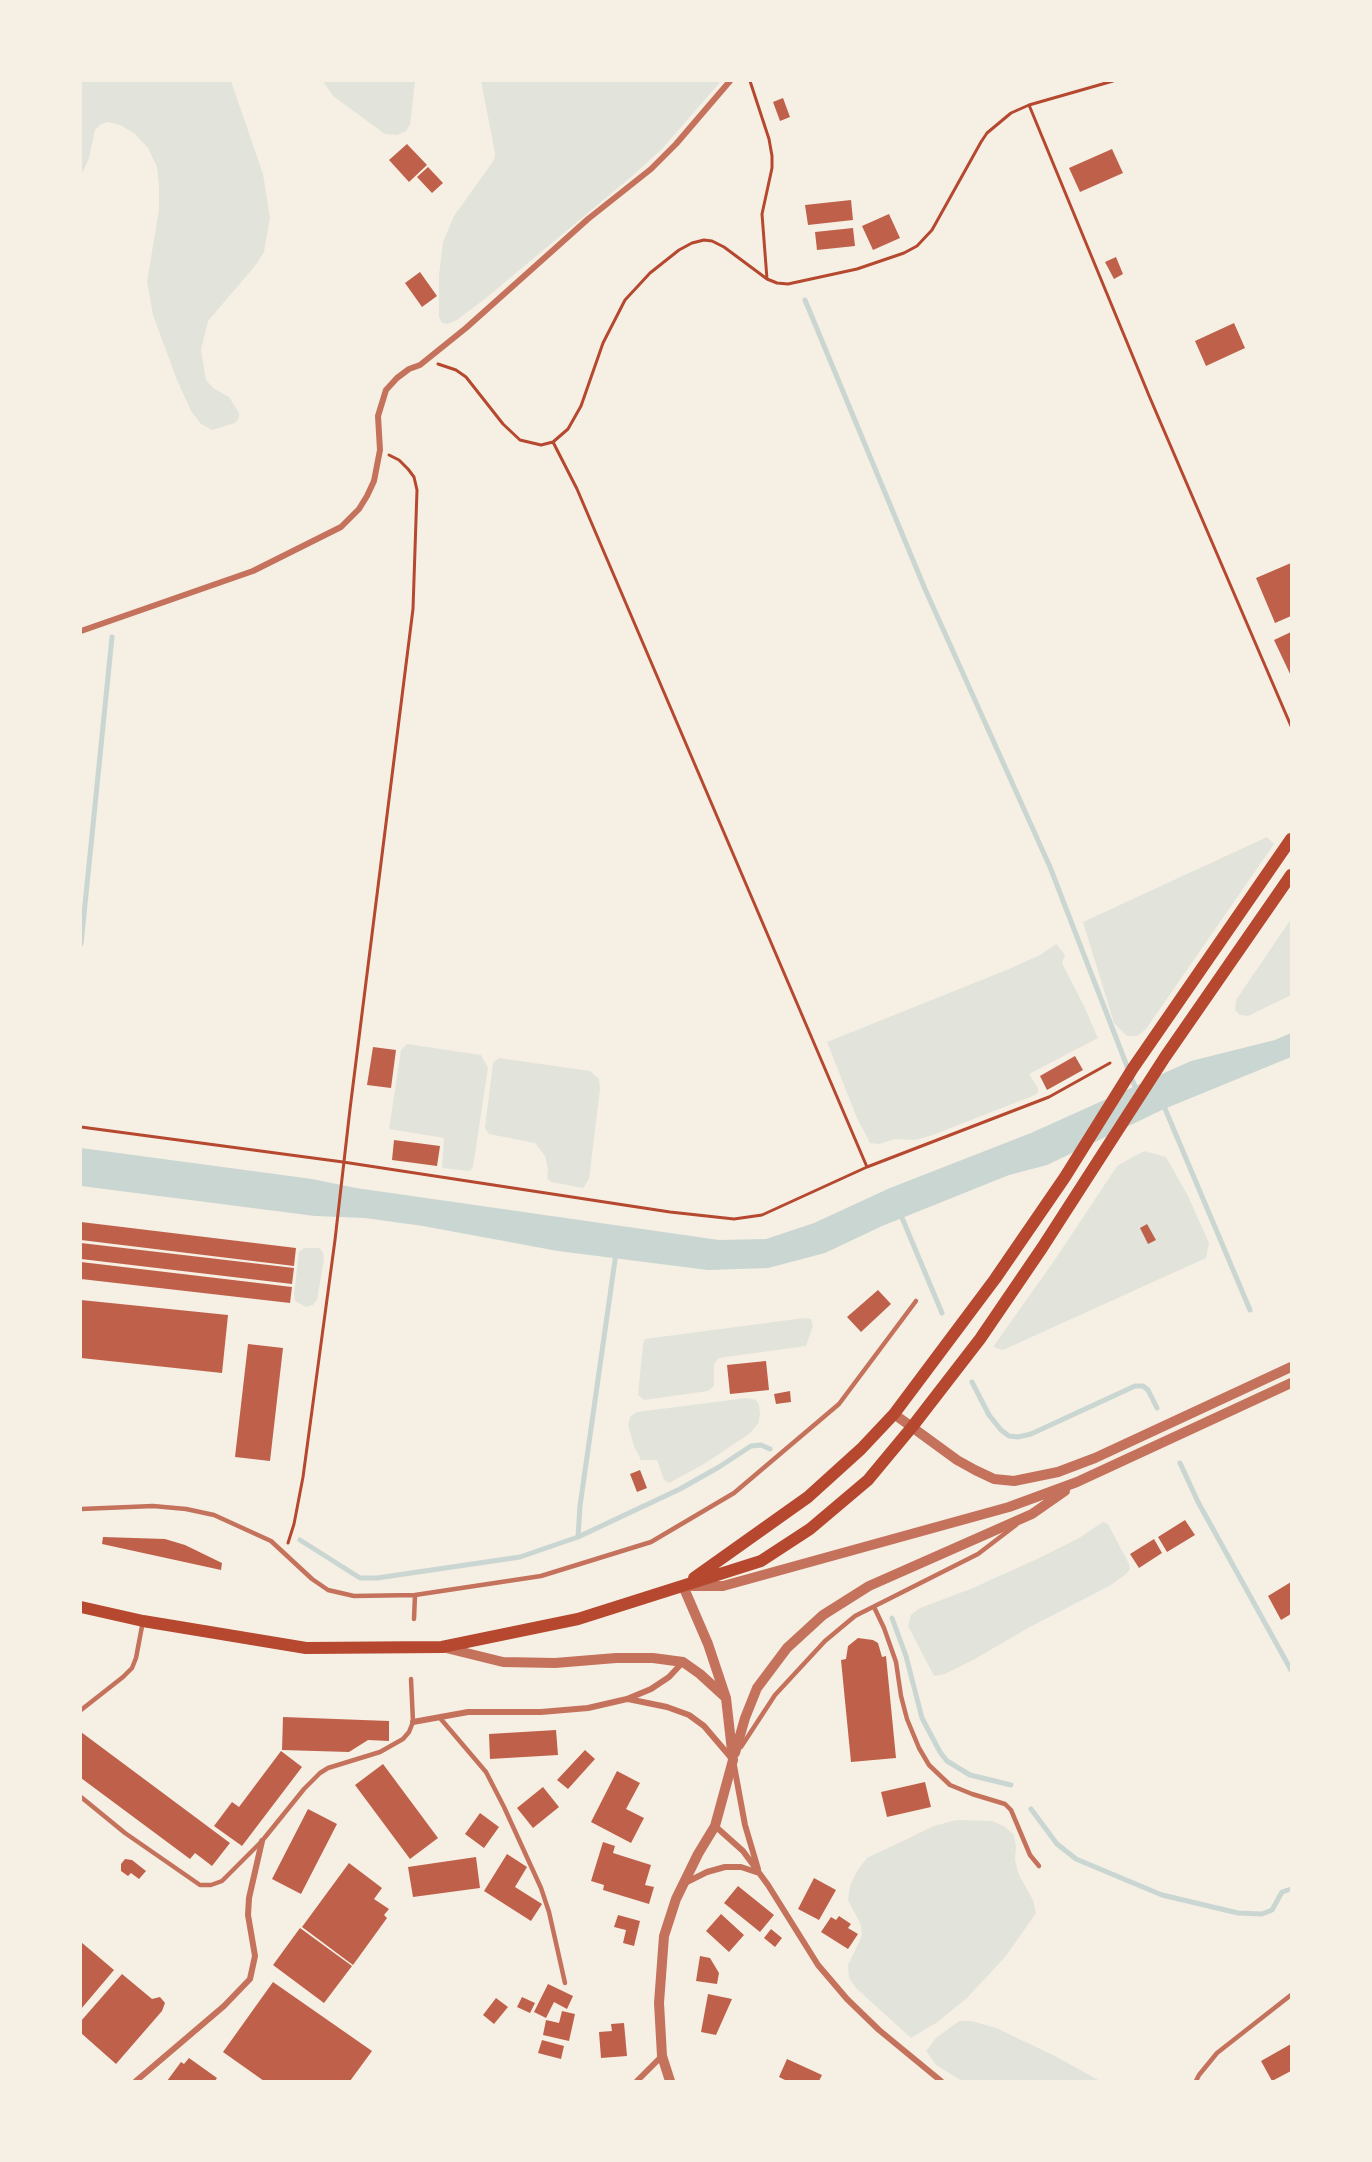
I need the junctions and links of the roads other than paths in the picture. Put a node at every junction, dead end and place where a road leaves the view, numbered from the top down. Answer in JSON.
{"nodes":[{"id":1,"x":730,"y":81,"type":"edge"},
{"id":2,"x":81,"y":630,"type":"edge"},
{"id":3,"x":1291,"y":838,"type":"edge"},
{"id":4,"x":1291,"y":875,"type":"edge"},
{"id":5,"x":916,"y":1301,"type":"dead end"},
{"id":6,"x":1291,"y":1367,"type":"edge"},
{"id":7,"x":1291,"y":1383,"type":"edge"},
{"id":8,"x":894,"y":1414,"type":"junction"},
{"id":9,"x":912,"y":1427,"type":"junction"},
{"id":10,"x":1077,"y":1482,"type":"junction"},
{"id":11,"x":81,"y":1509,"type":"edge"},
{"id":12,"x":1032,"y":1514,"type":"junction"},
{"id":13,"x":683,"y":1586,"type":"junction"},
{"id":14,"x":415,"y":1595,"type":"junction"},
{"id":15,"x":81,"y":1607,"type":"edge"},
{"id":16,"x":874,"y":1607,"type":"junction"},
{"id":17,"x":414,"y":1619,"type":"dead end"},
{"id":18,"x":143,"y":1621,"type":"junction"},
{"id":19,"x":442,"y":1647,"type":"junction"},
{"id":20,"x":683,"y":1662,"type":"junction"},
{"id":21,"x":411,"y":1679,"type":"dead end"},
{"id":22,"x":726,"y":1698,"type":"junction"},
{"id":23,"x":627,"y":1699,"type":"junction"},
{"id":24,"x":81,"y":1710,"type":"edge"},
{"id":25,"x":440,"y":1718,"type":"junction"},
{"id":26,"x":413,"y":1722,"type":"junction"},
{"id":27,"x":733,"y":1760,"type":"junction"},
{"id":28,"x":81,"y":1797,"type":"edge"},
{"id":29,"x":716,"y":1826,"type":"junction"},
{"id":30,"x":262,"y":1840,"type":"junction"},
{"id":31,"x":1039,"y":1866,"type":"dead end"},
{"id":32,"x":759,"y":1873,"type":"junction"},
{"id":33,"x":683,"y":1884,"type":"junction"},
{"id":34,"x":565,"y":1983,"type":"dead end"},
{"id":35,"x":1291,"y":1995,"type":"edge"},
{"id":36,"x":663,"y":2056,"type":"junction"},
{"id":37,"x":136,"y":2081,"type":"edge"},
{"id":38,"x":637,"y":2081,"type":"edge"},
{"id":39,"x":670,"y":2081,"type":"edge"},
{"id":40,"x":941,"y":2081,"type":"edge"},
{"id":41,"x":1196,"y":2081,"type":"edge"}],
"edges":[{"from":1,"to":2,"type":"street"},
{"from":3,"to":8,"type":"main road"},
{"from":4,"to":9,"type":"main road"},
{"from":5,"to":14,"type":"lane"},
{"from":6,"to":9,"type":"street"},
{"from":7,"to":10,"type":"street"},
{"from":8,"to":9,"type":"street"},
{"from":8,"to":13,"type":"main road"},
{"from":9,"to":13,"type":"main road"},
{"from":10,"to":12,"type":"street"},
{"from":10,"to":13,"type":"street"},
{"from":11,"to":14,"type":"lane"},
{"from":12,"to":16,"type":"lane"},
{"from":12,"to":27,"type":"street"},
{"from":13,"to":19,"type":"main road"},
{"from":13,"to":22,"type":"street"},
{"from":14,"to":17,"type":"lane"},
{"from":15,"to":18,"type":"main road"},
{"from":16,"to":27,"type":"lane"},
{"from":16,"to":31,"type":"lane"},
{"from":18,"to":19,"type":"main road"},
{"from":18,"to":24,"type":"lane"},
{"from":19,"to":20,"type":"street"},
{"from":20,"to":22,"type":"street"},
{"from":20,"to":23,"type":"street"},
{"from":21,"to":26,"type":"lane"},
{"from":22,"to":27,"type":"street"},
{"from":23,"to":25,"type":"street"},
{"from":23,"to":27,"type":"street"},
{"from":25,"to":26,"type":"street"},
{"from":25,"to":34,"type":"lane"},
{"from":26,"to":30,"type":"lane"},
{"from":27,"to":29,"type":"street"},
{"from":27,"to":32,"type":"street"},
{"from":28,"to":30,"type":"lane"},
{"from":29,"to":32,"type":"street"},
{"from":29,"to":33,"type":"street"},
{"from":30,"to":37,"type":"street"},
{"from":32,"to":33,"type":"street"},
{"from":32,"to":40,"type":"street"},
{"from":33,"to":36,"type":"street"},
{"from":35,"to":41,"type":"lane"},
{"from":36,"to":38,"type":"street"},
{"from":36,"to":39,"type":"street"}]}
